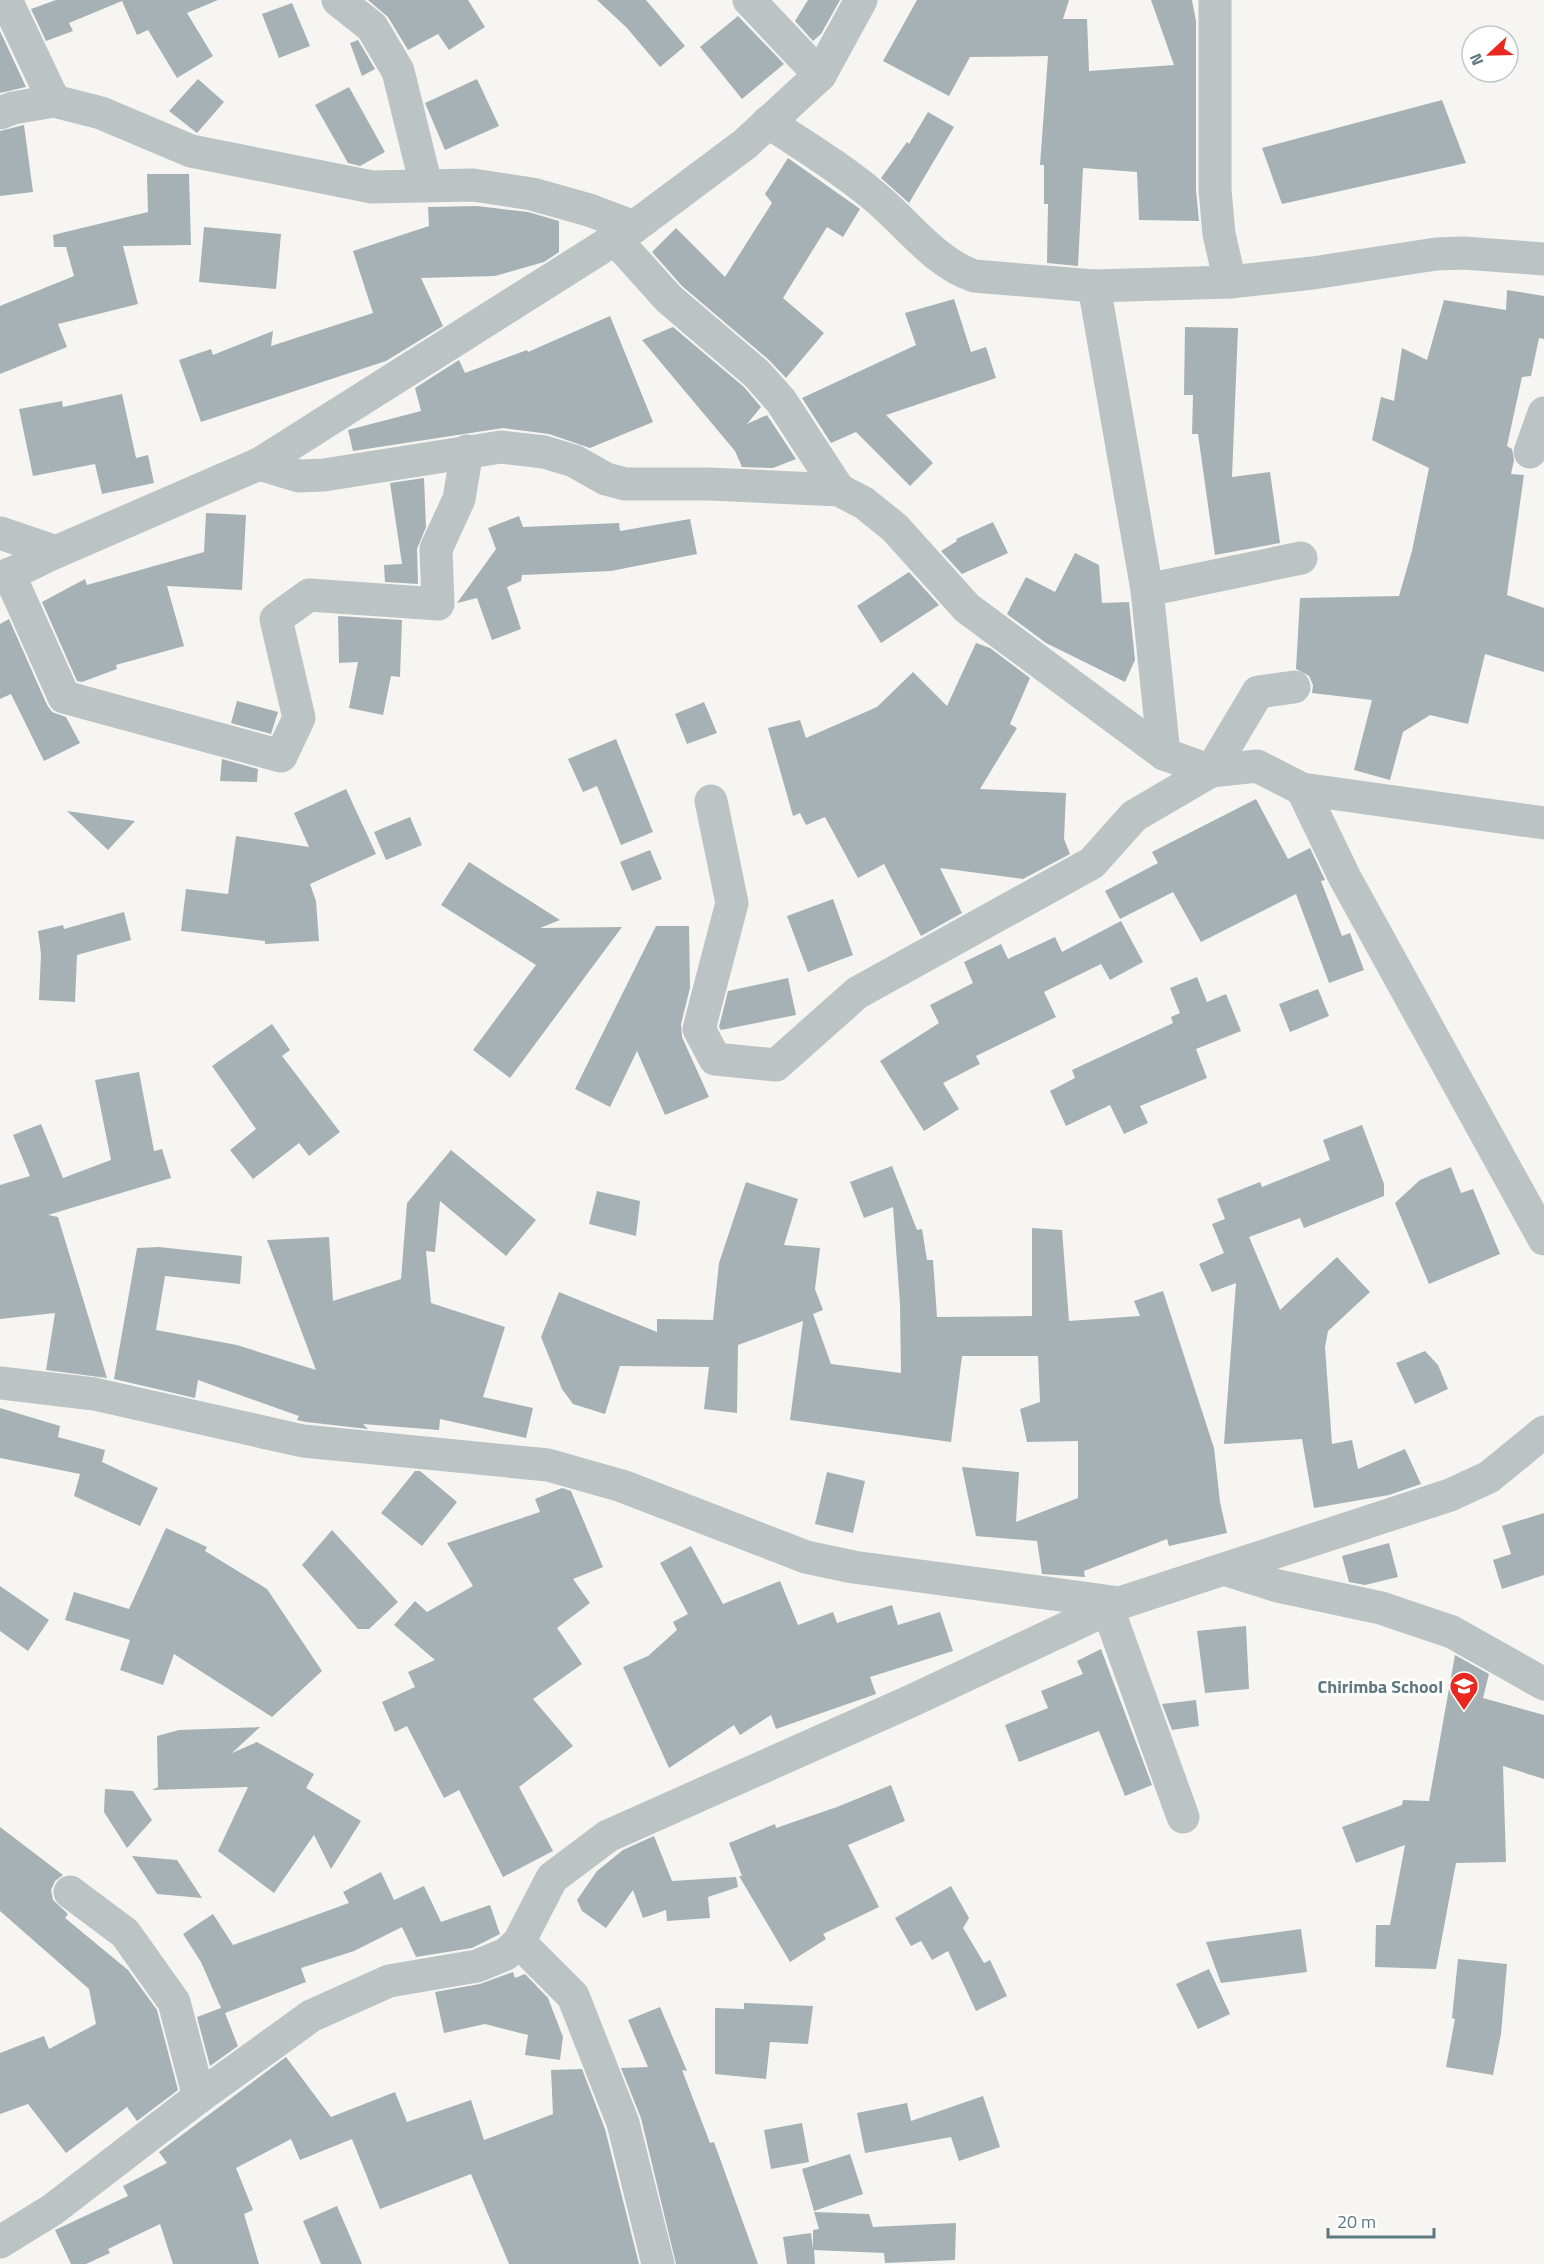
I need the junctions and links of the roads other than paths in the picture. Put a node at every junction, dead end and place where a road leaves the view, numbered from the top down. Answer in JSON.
{"nodes":[{"id":1,"x":6,"y":0,"type":"edge"},
{"id":2,"x":338,"y":0,"type":"edge"},
{"id":3,"x":750,"y":0,"type":"edge"},
{"id":4,"x":861,"y":0,"type":"edge"},
{"id":5,"x":1215,"y":0,"type":"edge"},
{"id":6,"x":820,"y":75,"type":"junction"},
{"id":7,"x":54,"y":101,"type":"junction"},
{"id":8,"x":0,"y":113,"type":"edge"},
{"id":9,"x":768,"y":122,"type":"junction"},
{"id":10,"x":426,"y":185,"type":"junction"},
{"id":11,"x":625,"y":233,"type":"junction"},
{"id":12,"x":1544,"y":259,"type":"edge"},
{"id":13,"x":1230,"y":282,"type":"junction"},
{"id":14,"x":1094,"y":286,"type":"junction"},
{"id":15,"x":1544,"y":413,"type":"edge"},
{"id":16,"x":467,"y":451,"type":"junction"},
{"id":17,"x":1530,"y":452,"type":"dead end"},
{"id":18,"x":258,"y":464,"type":"junction"},
{"id":19,"x":839,"y":490,"type":"junction"},
{"id":20,"x":0,"y":533,"type":"edge"},
{"id":21,"x":56,"y":552,"type":"junction"},
{"id":22,"x":1301,"y":558,"type":"dead end"},
{"id":23,"x":5,"y":576,"type":"edge"},
{"id":24,"x":1147,"y":590,"type":"junction"},
{"id":25,"x":1294,"y":687,"type":"dead end"},
{"id":26,"x":1164,"y":754,"type":"junction"},
{"id":27,"x":1211,"y":771,"type":"junction"},
{"id":28,"x":1302,"y":789,"type":"junction"},
{"id":29,"x":711,"y":801,"type":"dead end"},
{"id":30,"x":1544,"y":823,"type":"edge"},
{"id":31,"x":1544,"y":1239,"type":"edge"},
{"id":32,"x":0,"y":1383,"type":"edge"},
{"id":33,"x":1544,"y":1432,"type":"edge"},
{"id":34,"x":1227,"y":1570,"type":"junction"},
{"id":35,"x":1114,"y":1606,"type":"junction"},
{"id":36,"x":1544,"y":1683,"type":"edge"},
{"id":37,"x":1183,"y":1817,"type":"dead end"},
{"id":38,"x":70,"y":1892,"type":"dead end"},
{"id":39,"x":519,"y":1942,"type":"junction"},
{"id":40,"x":199,"y":2097,"type":"junction"},
{"id":41,"x":0,"y":2242,"type":"edge"},
{"id":42,"x":658,"y":2264,"type":"edge"}],
"edges":[{"from":1,"to":7,"type":"street"},
{"from":2,"to":10,"type":"street"},
{"from":3,"to":6,"type":"street"},
{"from":4,"to":6,"type":"street"},
{"from":5,"to":13,"type":"street"},
{"from":6,"to":9,"type":"street"},
{"from":7,"to":8,"type":"street"},
{"from":7,"to":10,"type":"street"},
{"from":9,"to":11,"type":"street"},
{"from":9,"to":14,"type":"street"},
{"from":10,"to":11,"type":"street"},
{"from":11,"to":18,"type":"street"},
{"from":11,"to":19,"type":"street"},
{"from":12,"to":13,"type":"street"},
{"from":13,"to":14,"type":"street"},
{"from":14,"to":24,"type":"street"},
{"from":15,"to":17,"type":"street"},
{"from":16,"to":18,"type":"street"},
{"from":16,"to":19,"type":"street"},
{"from":16,"to":23,"type":"street"},
{"from":18,"to":21,"type":"street"},
{"from":19,"to":26,"type":"street"},
{"from":20,"to":21,"type":"street"},
{"from":21,"to":23,"type":"street"},
{"from":22,"to":24,"type":"street"},
{"from":24,"to":26,"type":"street"},
{"from":25,"to":27,"type":"street"},
{"from":26,"to":27,"type":"street"},
{"from":27,"to":28,"type":"street"},
{"from":27,"to":29,"type":"street"},
{"from":28,"to":30,"type":"street"},
{"from":28,"to":31,"type":"street"},
{"from":32,"to":35,"type":"street"},
{"from":33,"to":34,"type":"street"},
{"from":34,"to":35,"type":"street"},
{"from":34,"to":36,"type":"street"},
{"from":35,"to":37,"type":"street"},
{"from":35,"to":39,"type":"street"},
{"from":38,"to":40,"type":"street"},
{"from":39,"to":40,"type":"street"},
{"from":39,"to":42,"type":"street"},
{"from":40,"to":41,"type":"street"}]}
